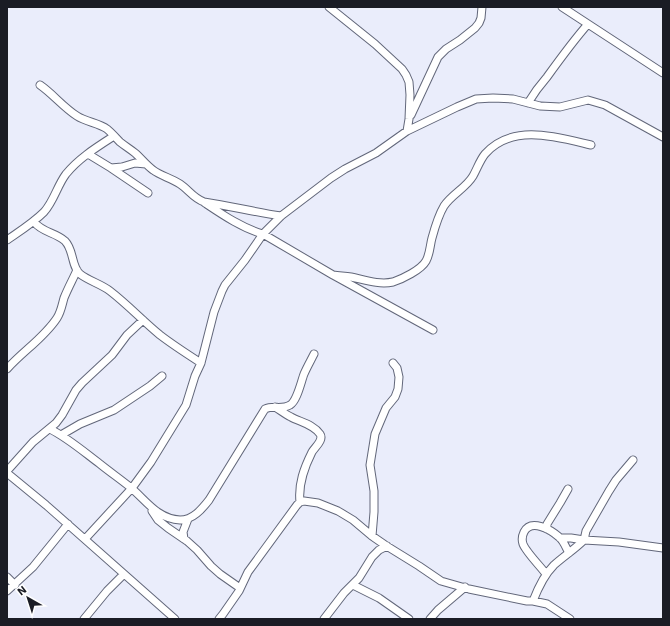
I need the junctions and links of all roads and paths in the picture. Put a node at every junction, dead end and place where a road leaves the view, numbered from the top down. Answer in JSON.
{"nodes":[{"id":1,"x":329,"y":7,"type":"edge"},
{"id":2,"x":482,"y":7,"type":"edge"},
{"id":3,"x":562,"y":7,"type":"edge"},
{"id":4,"x":588,"y":24,"type":"junction"},
{"id":5,"x":663,"y":73,"type":"edge"},
{"id":6,"x":40,"y":85,"type":"dead end"},
{"id":7,"x":528,"y":103,"type":"junction"},
{"id":8,"x":409,"y":119,"type":"junction"},
{"id":9,"x":407,"y":131,"type":"junction"},
{"id":10,"x":114,"y":136,"type":"junction"},
{"id":11,"x":663,"y":138,"type":"edge"},
{"id":12,"x":591,"y":145,"type":"dead end"},
{"id":13,"x":88,"y":154,"type":"junction"},
{"id":14,"x":146,"y":164,"type":"junction"},
{"id":15,"x":111,"y":168,"type":"junction"},
{"id":16,"x":148,"y":192,"type":"dead end"},
{"id":17,"x":204,"y":202,"type":"junction"},
{"id":18,"x":281,"y":216,"type":"junction"},
{"id":19,"x":34,"y":222,"type":"junction"},
{"id":20,"x":263,"y":234,"type":"junction"},
{"id":21,"x":7,"y":240,"type":"edge"},
{"id":22,"x":77,"y":270,"type":"junction"},
{"id":23,"x":333,"y":275,"type":"junction"},
{"id":24,"x":143,"y":320,"type":"junction"},
{"id":25,"x":434,"y":330,"type":"dead end"},
{"id":26,"x":314,"y":354,"type":"dead end"},
{"id":27,"x":201,"y":363,"type":"junction"},
{"id":28,"x":393,"y":363,"type":"dead end"},
{"id":29,"x":7,"y":369,"type":"edge"},
{"id":30,"x":162,"y":376,"type":"dead end"},
{"id":31,"x":275,"y":407,"type":"junction"},
{"id":32,"x":50,"y":429,"type":"junction"},
{"id":33,"x":61,"y":435,"type":"junction"},
{"id":34,"x":633,"y":460,"type":"dead end"},
{"id":35,"x":7,"y":472,"type":"edge"},
{"id":36,"x":132,"y":488,"type":"junction"},
{"id":37,"x":568,"y":489,"type":"dead end"},
{"id":38,"x":300,"y":502,"type":"junction"},
{"id":39,"x":150,"y":507,"type":"junction"},
{"id":40,"x":188,"y":519,"type":"junction"},
{"id":41,"x":68,"y":524,"type":"junction"},
{"id":42,"x":546,"y":530,"type":"junction"},
{"id":43,"x":373,"y":536,"type":"junction"},
{"id":44,"x":560,"y":538,"type":"junction"},
{"id":45,"x":85,"y":539,"type":"junction"},
{"id":46,"x":184,"y":539,"type":"junction"},
{"id":47,"x":584,"y":540,"type":"junction"},
{"id":48,"x":387,"y":546,"type":"junction"},
{"id":49,"x":663,"y":548,"type":"edge"},
{"id":50,"x":569,"y":553,"type":"junction"},
{"id":51,"x":374,"y":554,"type":"junction"},
{"id":52,"x":124,"y":574,"type":"junction"},
{"id":53,"x":546,"y":574,"type":"junction"},
{"id":54,"x":7,"y":577,"type":"edge"},
{"id":55,"x":15,"y":585,"type":"junction"},
{"id":56,"x":353,"y":585,"type":"junction"},
{"id":57,"x":465,"y":587,"type":"junction"},
{"id":58,"x":240,"y":588,"type":"junction"},
{"id":59,"x":7,"y":591,"type":"edge"},
{"id":60,"x":534,"y":601,"type":"junction"},
{"id":61,"x":84,"y":619,"type":"edge"},
{"id":62,"x":175,"y":619,"type":"edge"},
{"id":63,"x":219,"y":619,"type":"edge"},
{"id":64,"x":324,"y":619,"type":"edge"},
{"id":65,"x":409,"y":619,"type":"edge"},
{"id":66,"x":430,"y":619,"type":"edge"},
{"id":67,"x":570,"y":619,"type":"edge"}],
"edges":[{"from":1,"to":8,"type":"street"},
{"from":2,"to":8,"type":"street"},
{"from":3,"to":4,"type":"street"},
{"from":4,"to":5,"type":"street"},
{"from":4,"to":7,"type":"street"},
{"from":6,"to":10,"type":"street"},
{"from":7,"to":9,"type":"street"},
{"from":7,"to":11,"type":"street"},
{"from":8,"to":9,"type":"street"},
{"from":9,"to":18,"type":"street"},
{"from":10,"to":13,"type":"street"},
{"from":10,"to":14,"type":"street"},
{"from":12,"to":23,"type":"street"},
{"from":13,"to":15,"type":"street"},
{"from":13,"to":19,"type":"street"},
{"from":14,"to":15,"type":"street"},
{"from":14,"to":17,"type":"street"},
{"from":15,"to":16,"type":"street"},
{"from":17,"to":18,"type":"street"},
{"from":17,"to":20,"type":"street"},
{"from":18,"to":20,"type":"street"},
{"from":19,"to":21,"type":"street"},
{"from":19,"to":22,"type":"street"},
{"from":20,"to":23,"type":"street"},
{"from":20,"to":27,"type":"street"},
{"from":22,"to":24,"type":"street"},
{"from":22,"to":29,"type":"street"},
{"from":23,"to":25,"type":"street"},
{"from":24,"to":27,"type":"street"},
{"from":24,"to":32,"type":"street"},
{"from":26,"to":31,"type":"street"},
{"from":27,"to":36,"type":"street"},
{"from":28,"to":43,"type":"street"},
{"from":30,"to":33,"type":"street"},
{"from":31,"to":38,"type":"street"},
{"from":31,"to":40,"type":"street"},
{"from":32,"to":33,"type":"street"},
{"from":32,"to":35,"type":"street"},
{"from":33,"to":36,"type":"street"},
{"from":34,"to":47,"type":"street"},
{"from":35,"to":41,"type":"street"},
{"from":36,"to":39,"type":"street"},
{"from":36,"to":45,"type":"street"},
{"from":37,"to":42,"type":"street"},
{"from":38,"to":43,"type":"street"},
{"from":38,"to":58,"type":"street"},
{"from":39,"to":40,"type":"street"},
{"from":39,"to":46,"type":"street"},
{"from":40,"to":46,"type":"street"},
{"from":41,"to":45,"type":"street"},
{"from":41,"to":55,"type":"street"},
{"from":42,"to":44,"type":"street"},
{"from":42,"to":53,"type":"street"},
{"from":43,"to":48,"type":"street"},
{"from":43,"to":51,"type":"street"},
{"from":44,"to":47,"type":"street"},
{"from":44,"to":50,"type":"street"},
{"from":45,"to":52,"type":"street"},
{"from":46,"to":58,"type":"street"},
{"from":47,"to":49,"type":"street"},
{"from":47,"to":50,"type":"street"},
{"from":48,"to":51,"type":"street"},
{"from":48,"to":57,"type":"street"},
{"from":50,"to":53,"type":"street"},
{"from":51,"to":56,"type":"street"},
{"from":52,"to":61,"type":"street"},
{"from":52,"to":62,"type":"street"},
{"from":53,"to":60,"type":"street"},
{"from":54,"to":55,"type":"street"},
{"from":55,"to":59,"type":"street"},
{"from":56,"to":64,"type":"street"},
{"from":56,"to":65,"type":"street"},
{"from":57,"to":60,"type":"street"},
{"from":57,"to":66,"type":"street"},
{"from":58,"to":63,"type":"street"},
{"from":60,"to":67,"type":"street"}]}
